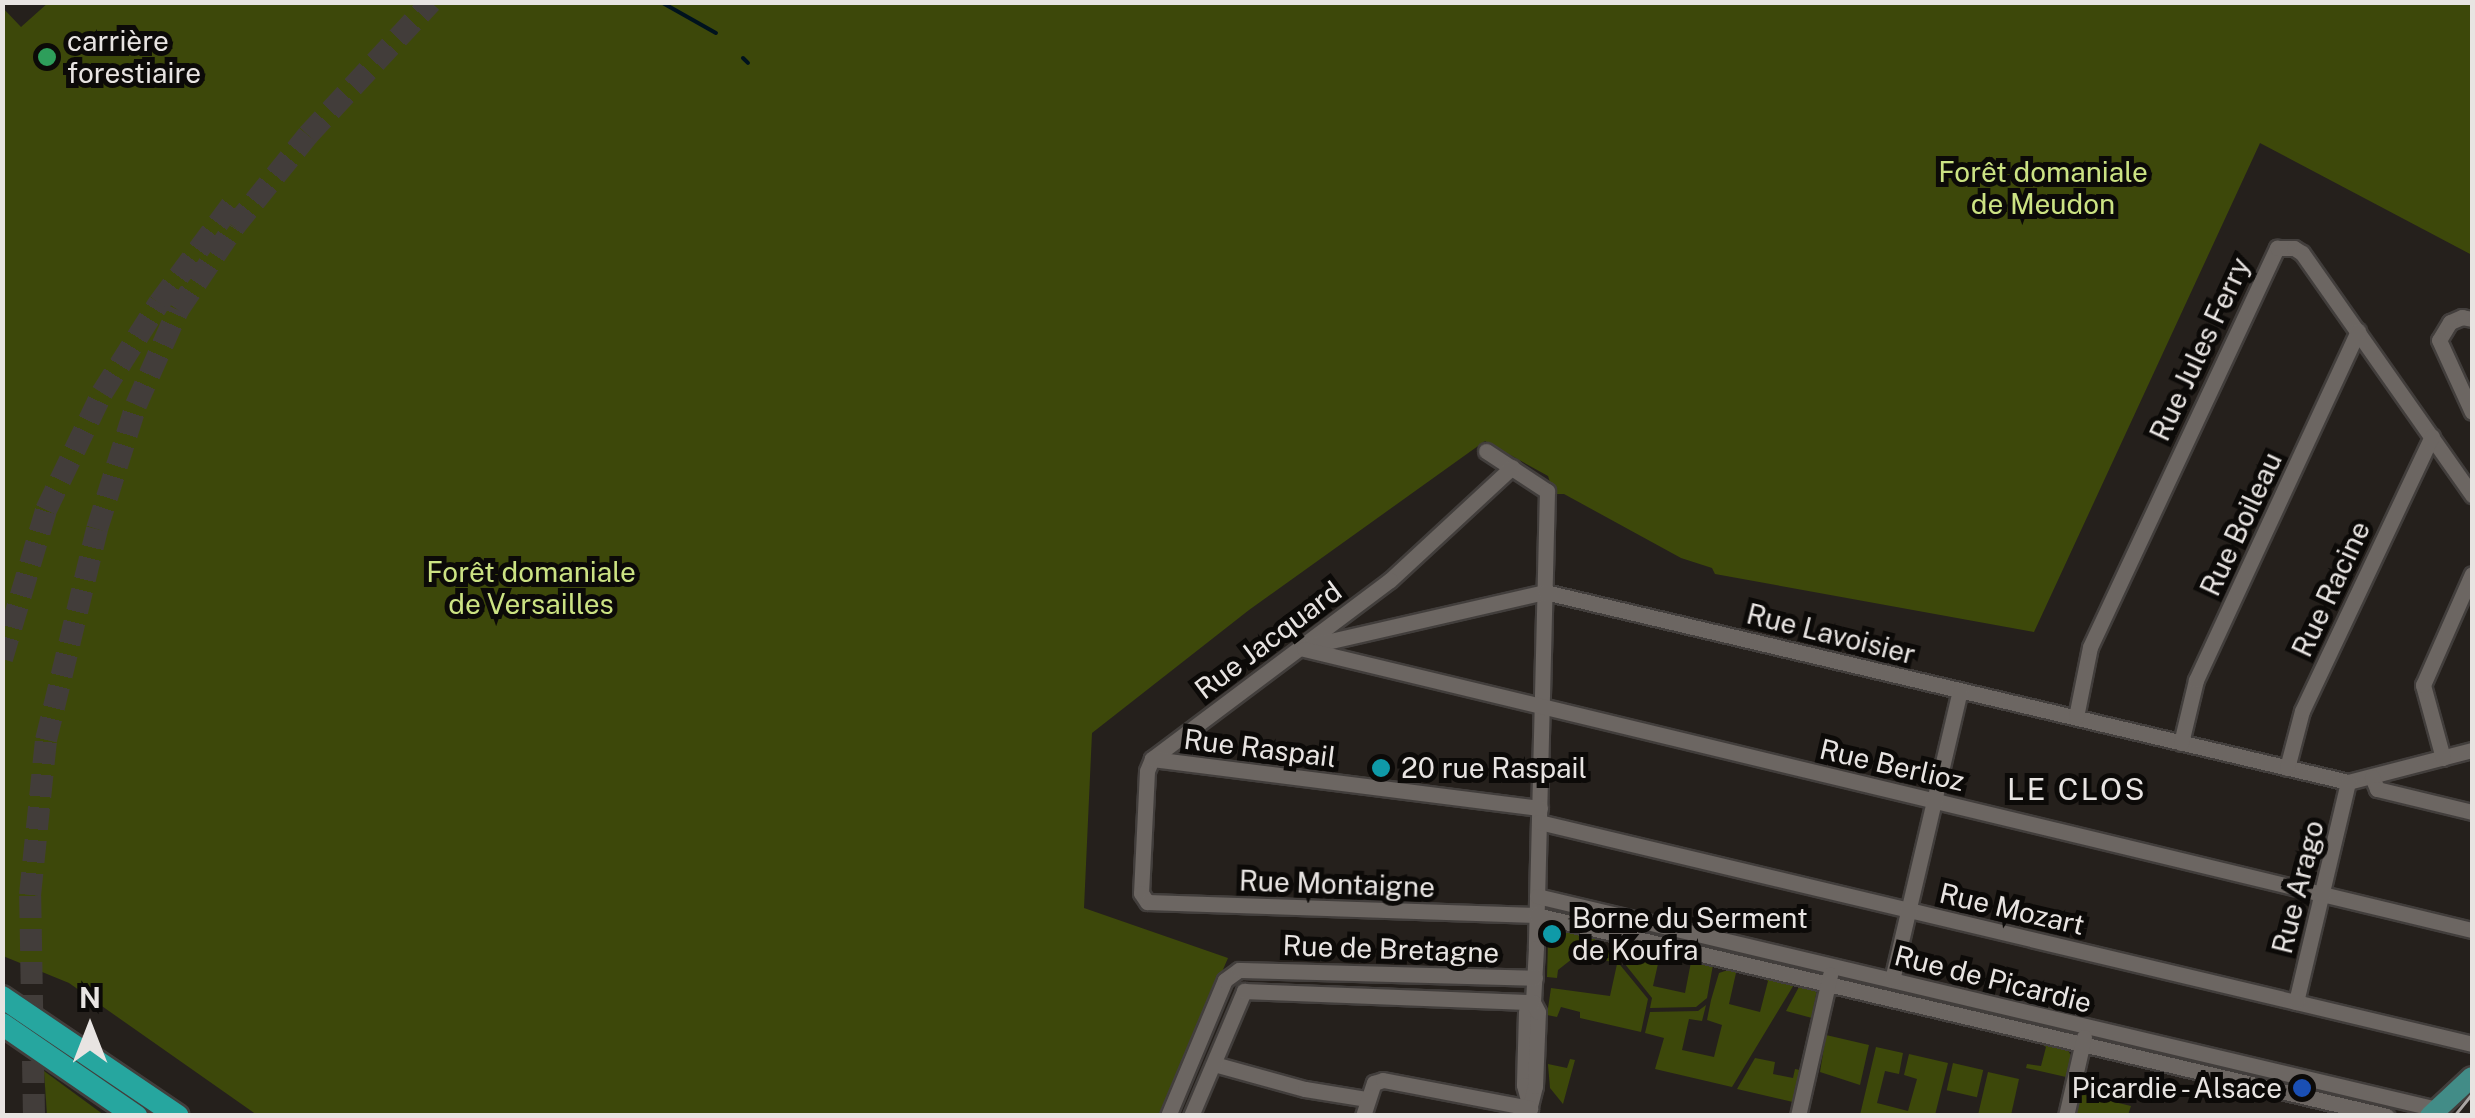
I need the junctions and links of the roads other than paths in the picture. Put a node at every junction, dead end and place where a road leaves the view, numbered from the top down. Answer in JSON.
{"nodes":[{"id":1,"x":2472,"y":319,"type":"edge"},
{"id":2,"x":2358,"y":331,"type":"junction"},
{"id":3,"x":2472,"y":412,"type":"edge"},
{"id":4,"x":2432,"y":436,"type":"junction"},
{"id":5,"x":1486,"y":451,"type":"dead end"},
{"id":6,"x":1512,"y":467,"type":"junction"},
{"id":7,"x":2472,"y":495,"type":"edge"},
{"id":8,"x":2472,"y":574,"type":"edge"},
{"id":9,"x":1545,"y":592,"type":"junction"},
{"id":10,"x":2465,"y":610,"type":"edge"},
{"id":11,"x":1300,"y":648,"type":"junction"},
{"id":12,"x":1960,"y":691,"type":"junction"},
{"id":13,"x":1542,"y":707,"type":"junction"},
{"id":14,"x":2076,"y":717,"type":"junction"},
{"id":15,"x":2181,"y":743,"type":"junction"},
{"id":16,"x":2472,"y":750,"type":"edge"},
{"id":17,"x":2443,"y":758,"type":"junction"},
{"id":18,"x":1152,"y":759,"type":"junction"},
{"id":19,"x":2288,"y":768,"type":"junction"},
{"id":20,"x":2372,"y":777,"type":"junction"},
{"id":21,"x":2348,"y":782,"type":"junction"},
{"id":22,"x":1937,"y":801,"type":"junction"},
{"id":23,"x":2472,"y":812,"type":"edge"},
{"id":24,"x":1539,"y":815,"type":"junction"},
{"id":25,"x":2323,"y":893,"type":"junction"},
{"id":26,"x":1537,"y":896,"type":"junction"},
{"id":27,"x":1909,"y":910,"type":"junction"},
{"id":28,"x":1536,"y":915,"type":"junction"},
{"id":29,"x":2472,"y":930,"type":"edge"},
{"id":30,"x":1832,"y":966,"type":"junction"},
{"id":31,"x":1246,"y":970,"type":"junction"},
{"id":32,"x":1535,"y":978,"type":"junction"},
{"id":33,"x":1892,"y":980,"type":"junction"},
{"id":34,"x":1224,"y":983,"type":"junction"},
{"id":35,"x":1828,"y":984,"type":"junction"},
{"id":36,"x":2,"y":986,"type":"edge"},
{"id":37,"x":1244,"y":991,"type":"junction"},
{"id":38,"x":2,"y":997,"type":"edge"},
{"id":39,"x":1532,"y":1002,"type":"junction"},
{"id":40,"x":2296,"y":1002,"type":"junction"},
{"id":41,"x":25,"y":1013,"type":"junction"},
{"id":42,"x":2,"y":1024,"type":"edge"},
{"id":43,"x":2085,"y":1036,"type":"junction"},
{"id":44,"x":2472,"y":1044,"type":"edge"},
{"id":45,"x":1214,"y":1064,"type":"junction"},
{"id":46,"x":2472,"y":1078,"type":"edge"},
{"id":47,"x":2320,"y":1100,"type":"edge"},
{"id":48,"x":1365,"y":1107,"type":"edge"},
{"id":49,"x":1530,"y":1112,"type":"edge"},
{"id":50,"x":2434,"y":1112,"type":"edge"},
{"id":51,"x":136,"y":1116,"type":"edge"},
{"id":52,"x":178,"y":1116,"type":"edge"},
{"id":53,"x":1168,"y":1116,"type":"edge"},
{"id":54,"x":1191,"y":1116,"type":"edge"},
{"id":55,"x":1798,"y":1116,"type":"edge"},
{"id":56,"x":2066,"y":1116,"type":"edge"},
{"id":57,"x":2388,"y":1116,"type":"edge"}],
"edges":[{"from":1,"to":3,"type":"street"},
{"from":2,"to":4,"type":"street","name":"Rue Jules Ferry"},
{"from":2,"to":14,"type":"street","name":"Rue Jules Ferry"},
{"from":2,"to":15,"type":"street","name":"Rue Boileau"},
{"from":4,"to":7,"type":"street","name":"Rue Jules Ferry"},
{"from":4,"to":19,"type":"street","name":"Rue Racine"},
{"from":5,"to":6,"type":"street"},
{"from":6,"to":9,"type":"street"},
{"from":6,"to":11,"type":"street","name":"Rue Jacquard"},
{"from":8,"to":10,"type":"street"},
{"from":9,"to":11,"type":"street","name":"Rue Lavoisier"},
{"from":9,"to":12,"type":"street","name":"Rue Lavoisier"},
{"from":9,"to":13,"type":"street"},
{"from":10,"to":17,"type":"street"},
{"from":11,"to":13,"type":"street","name":"Rue Berlioz"},
{"from":11,"to":18,"type":"street","name":"Rue Jacquard"},
{"from":12,"to":14,"type":"street","name":"Rue Lavoisier"},
{"from":12,"to":22,"type":"street"},
{"from":13,"to":22,"type":"street","name":"Rue Berlioz"},
{"from":13,"to":24,"type":"street"},
{"from":14,"to":15,"type":"street","name":"Rue Lavoisier"},
{"from":15,"to":19,"type":"street","name":"Rue Lavoisier"},
{"from":16,"to":17,"type":"street"},
{"from":17,"to":20,"type":"street"},
{"from":18,"to":24,"type":"street","name":"Rue Raspail"},
{"from":18,"to":28,"type":"street","name":"Rue Montaigne"},
{"from":19,"to":21,"type":"street","name":"Rue Lavoisier"},
{"from":20,"to":21,"type":"street"},
{"from":20,"to":23,"type":"street"},
{"from":21,"to":25,"type":"street","name":"Rue Arago"},
{"from":22,"to":25,"type":"street","name":"Rue Berlioz"},
{"from":22,"to":27,"type":"street"},
{"from":24,"to":26,"type":"street"},
{"from":24,"to":27,"type":"street","name":"Rue Mozart"},
{"from":25,"to":29,"type":"street","name":"Rue Berlioz"},
{"from":25,"to":40,"type":"street","name":"Rue Arago"},
{"from":26,"to":28,"type":"street"},
{"from":26,"to":30,"type":"street","name":"Rue de Picardie"},
{"from":27,"to":33,"type":"street"},
{"from":27,"to":40,"type":"street","name":"Rue Mozart"},
{"from":28,"to":32,"type":"street"},
{"from":28,"to":35,"type":"street","name":"Rue Montaigne"},
{"from":30,"to":33,"type":"street","name":"Rue de Picardie"},
{"from":30,"to":35,"type":"street"},
{"from":31,"to":32,"type":"street","name":"Rue de Bretagne"},
{"from":31,"to":34,"type":"street","name":"Rue de Bretagne"},
{"from":31,"to":37,"type":"street","name":"Rue de Bretagne"},
{"from":32,"to":39,"type":"street"},
{"from":33,"to":43,"type":"street","name":"Rue de Picardie"},
{"from":34,"to":37,"type":"street","name":"Rue de Bretagne"},
{"from":34,"to":53,"type":"street"},
{"from":35,"to":43,"type":"street","name":"Rue Montaigne"},
{"from":35,"to":55,"type":"street"},
{"from":36,"to":41,"type":"highway"},
{"from":37,"to":39,"type":"street","name":"Rue de Bretagne"},
{"from":37,"to":45,"type":"street","name":"Rue de Bretagne"},
{"from":38,"to":41,"type":"highway"},
{"from":39,"to":49,"type":"street"},
{"from":40,"to":44,"type":"street","name":"Rue Mozart"},
{"from":41,"to":52,"type":"highway"},
{"from":42,"to":51,"type":"highway"},
{"from":43,"to":47,"type":"street"},
{"from":43,"to":56,"type":"street"},
{"from":45,"to":48,"type":"street"},
{"from":45,"to":54,"type":"street","name":"Rue de Bretagne"},
{"from":46,"to":50,"type":"main road"},
{"from":47,"to":50,"type":"street"},
{"from":47,"to":57,"type":"street"},
{"from":48,"to":49,"type":"street"}]}
